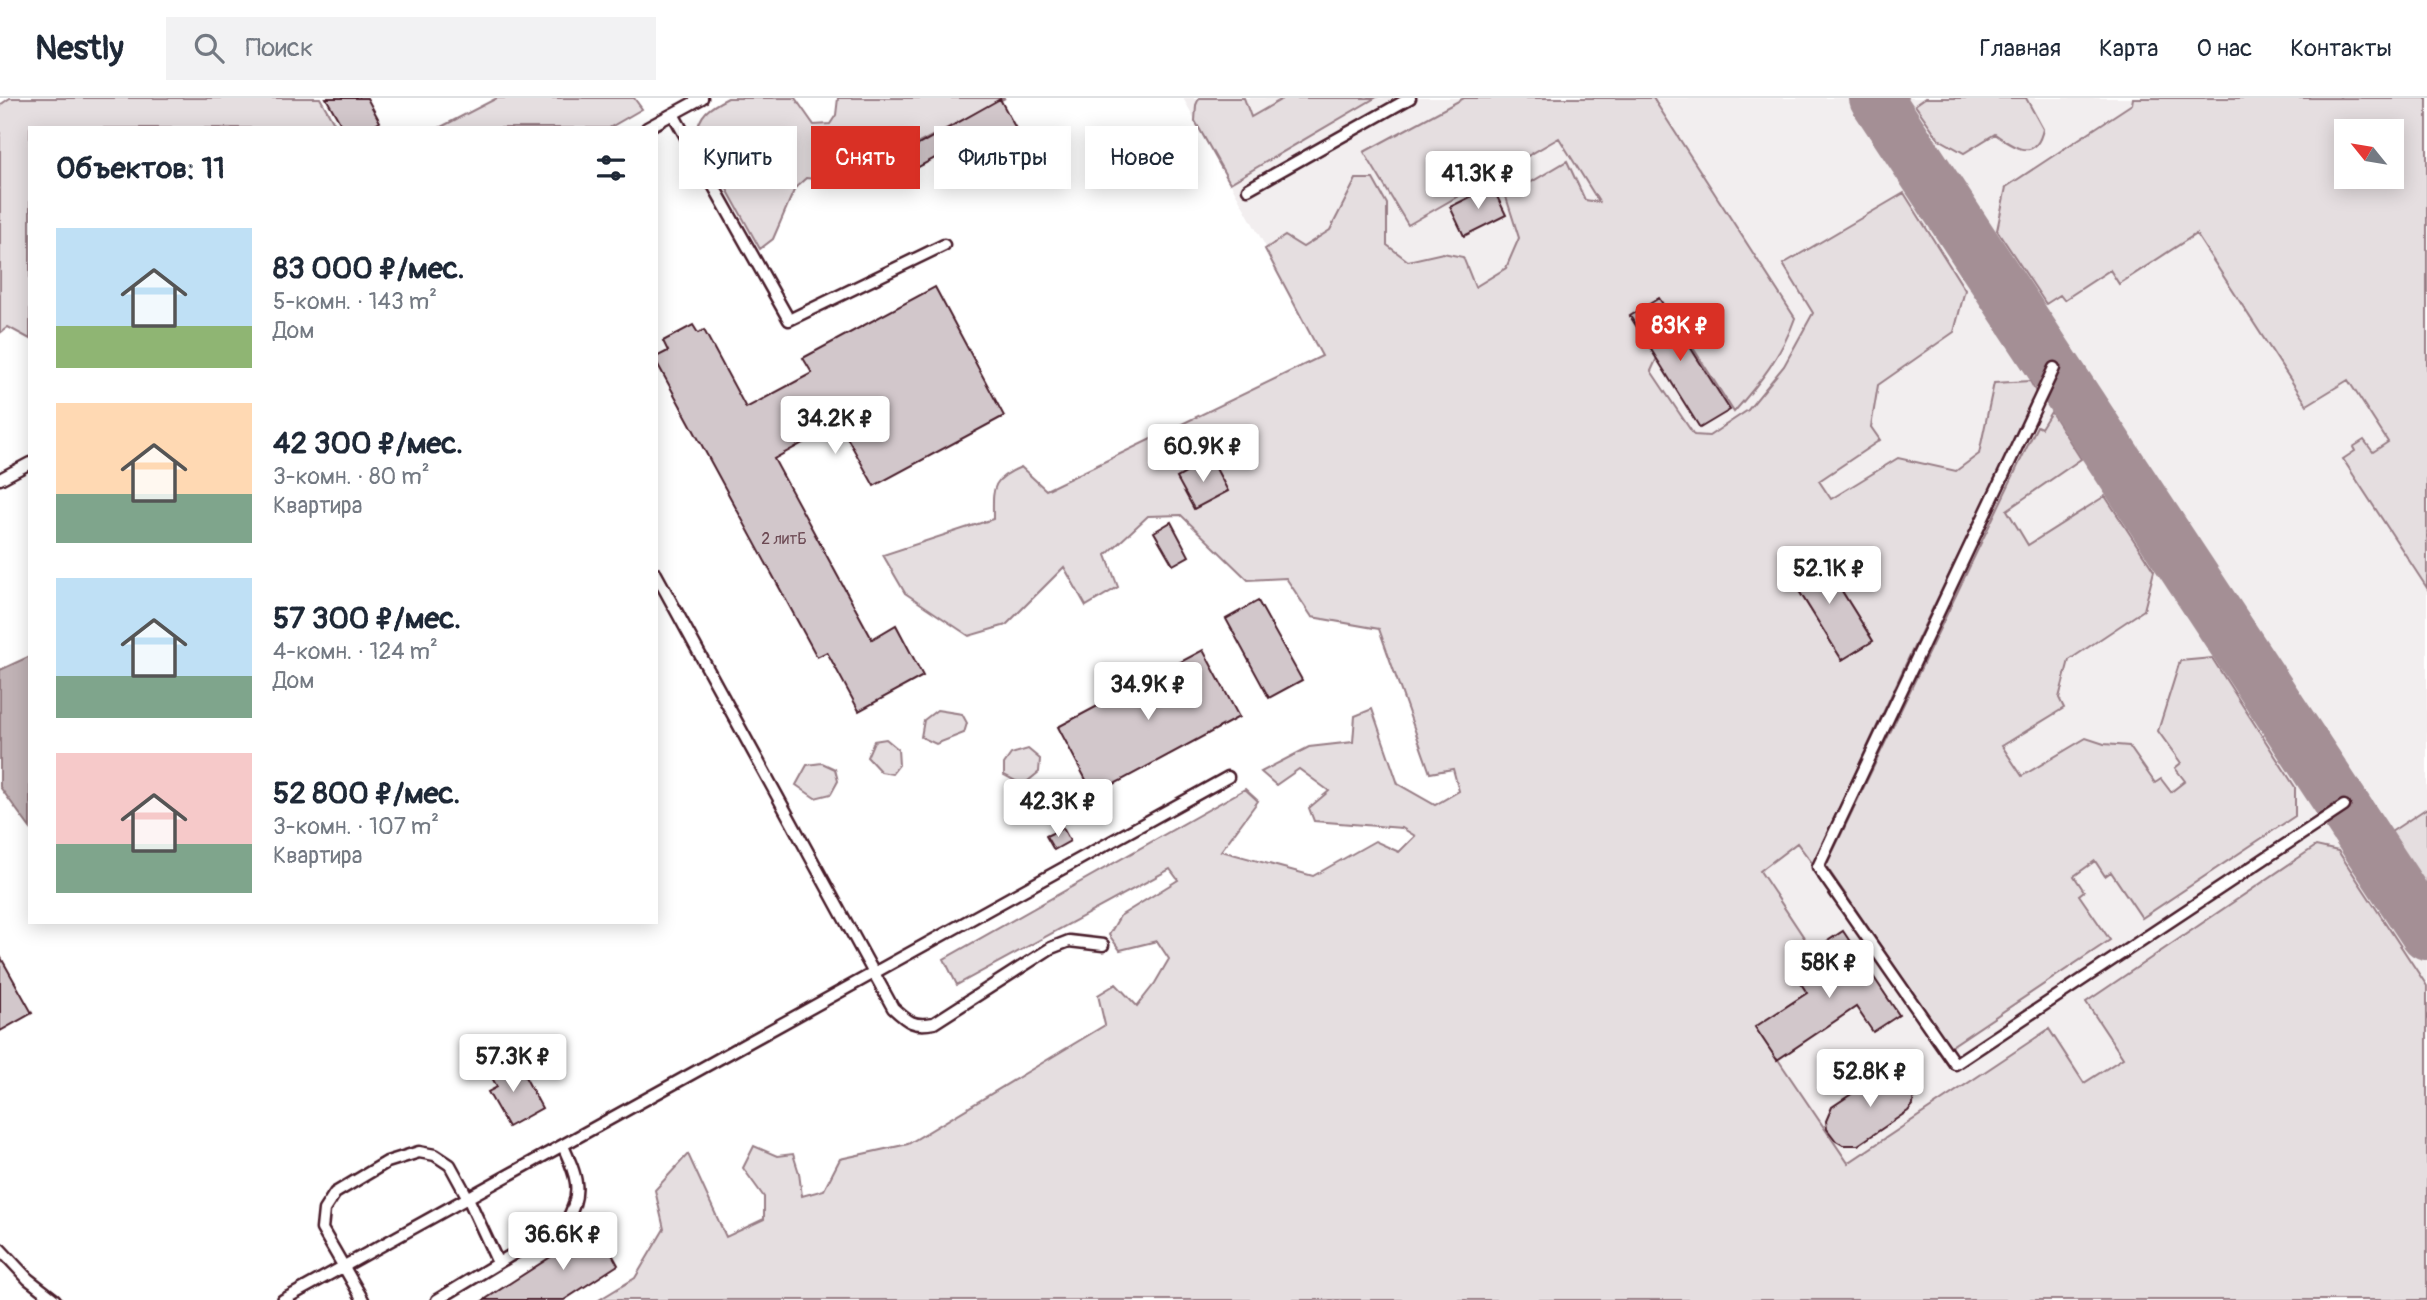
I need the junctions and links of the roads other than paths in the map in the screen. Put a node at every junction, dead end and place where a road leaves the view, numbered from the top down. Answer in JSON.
{"nodes":[{"id":1,"x":702,"y":98,"type":"edge"},
{"id":2,"x":1410,"y":98,"type":"edge"},
{"id":3,"x":673,"y":114,"type":"junction"},
{"id":4,"x":651,"y":126,"type":"edge"},
{"id":5,"x":1248,"y":189,"type":"dead end"},
{"id":6,"x":944,"y":245,"type":"dead end"},
{"id":7,"x":2054,"y":368,"type":"dead end"},
{"id":8,"x":28,"y":464,"type":"edge"},
{"id":9,"x":0,"y":479,"type":"edge"},
{"id":10,"x":658,"y":578,"type":"edge"},
{"id":11,"x":1228,"y":777,"type":"dead end"},
{"id":12,"x":2344,"y":806,"type":"dead end"},
{"id":13,"x":1103,"y":945,"type":"dead end"},
{"id":14,"x":874,"y":974,"type":"junction"},
{"id":15,"x":563,"y":1146,"type":"junction"},
{"id":16,"x":468,"y":1198,"type":"junction"},
{"id":17,"x":0,"y":1249,"type":"edge"},
{"id":18,"x":498,"y":1263,"type":"junction"},
{"id":19,"x":342,"y":1267,"type":"junction"},
{"id":20,"x":55,"y":1300,"type":"edge"},
{"id":21,"x":283,"y":1300,"type":"edge"},
{"id":22,"x":363,"y":1300,"type":"edge"},
{"id":23,"x":437,"y":1300,"type":"edge"}],
"edges":[{"from":1,"to":3,"type":"lane"},
{"from":2,"to":5,"type":"lane"},
{"from":3,"to":4,"type":"lane"},
{"from":3,"to":6,"type":"lane"},
{"from":7,"to":12,"type":"lane"},
{"from":8,"to":9,"type":"lane"},
{"from":10,"to":14,"type":"lane"},
{"from":11,"to":14,"type":"lane"},
{"from":13,"to":14,"type":"lane"},
{"from":14,"to":15,"type":"lane"},
{"from":15,"to":16,"type":"lane"},
{"from":15,"to":18,"type":"lane"},
{"from":16,"to":18,"type":"lane"},
{"from":16,"to":19,"type":"lane"},
{"from":16,"to":19,"type":"lane"},
{"from":17,"to":20,"type":"lane"},
{"from":18,"to":23,"type":"lane"},
{"from":19,"to":21,"type":"lane"},
{"from":19,"to":22,"type":"lane"}]}
